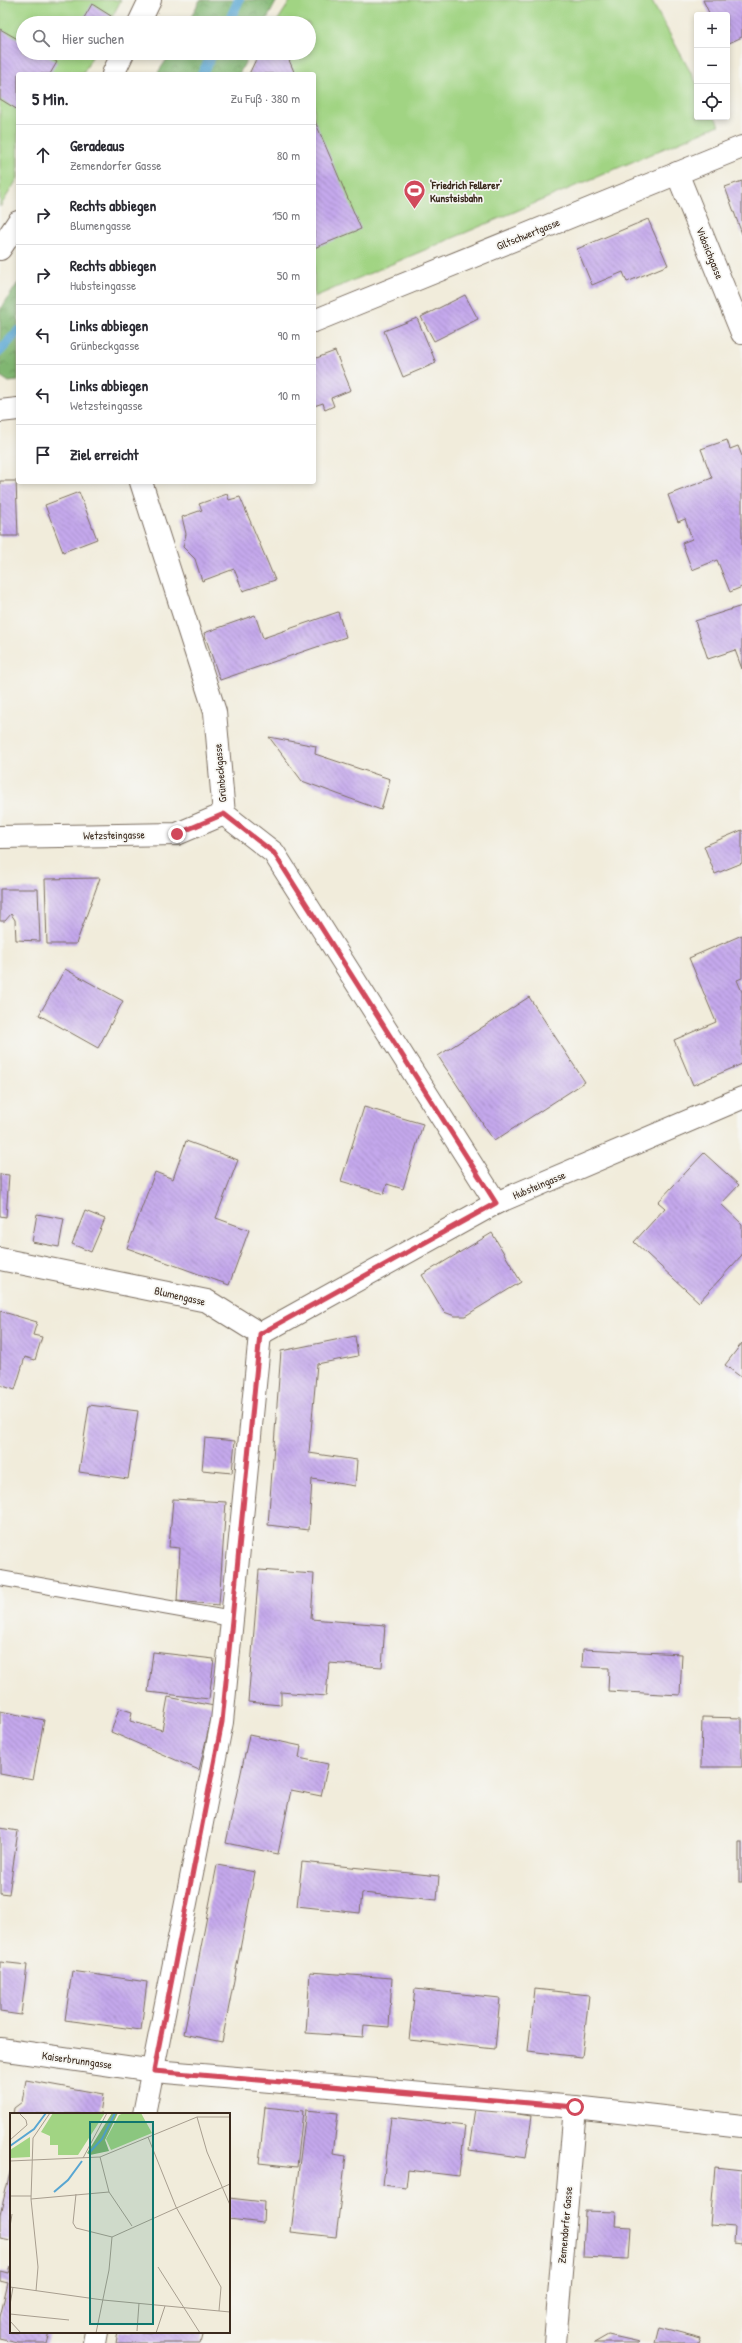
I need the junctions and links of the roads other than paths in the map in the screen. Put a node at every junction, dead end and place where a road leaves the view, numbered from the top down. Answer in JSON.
{"nodes":[{"id":1,"x":150,"y":0,"type":"edge"},
{"id":2,"x":142,"y":16,"type":"edge"},
{"id":3,"x":120,"y":60,"type":"edge"},
{"id":4,"x":114,"y":72,"type":"edge"},
{"id":5,"x":742,"y":147,"type":"edge"},
{"id":6,"x":677,"y":173,"type":"junction"},
{"id":7,"x":16,"y":225,"type":"edge"},
{"id":8,"x":0,"y":249,"type":"edge"},
{"id":9,"x":316,"y":320,"type":"edge"},
{"id":10,"x":742,"y":333,"type":"edge"},
{"id":11,"x":16,"y":409,"type":"edge"},
{"id":12,"x":0,"y":411,"type":"edge"},
{"id":13,"x":142,"y":484,"type":"edge"},
{"id":14,"x":224,"y":814,"type":"junction"},
{"id":15,"x":0,"y":837,"type":"edge"},
{"id":16,"x":742,"y":1098,"type":"edge"},
{"id":17,"x":496,"y":1203,"type":"junction"},
{"id":18,"x":0,"y":1259,"type":"edge"},
{"id":19,"x":260,"y":1334,"type":"junction"},
{"id":20,"x":0,"y":1578,"type":"edge"},
{"id":21,"x":232,"y":1620,"type":"junction"},
{"id":22,"x":0,"y":2049,"type":"edge"},
{"id":23,"x":154,"y":2071,"type":"junction"},
{"id":24,"x":575,"y":2107,"type":"junction"},
{"id":25,"x":144,"y":2113,"type":"edge"},
{"id":26,"x":742,"y":2126,"type":"edge"},
{"id":27,"x":96,"y":2333,"type":"edge"},
{"id":28,"x":94,"y":2343,"type":"edge"},
{"id":29,"x":555,"y":2343,"type":"edge"}],
"edges":[{"from":1,"to":2,"type":"street"},
{"from":3,"to":4,"type":"street"},
{"from":5,"to":6,"type":"street","name":"Giltschwertgasse"},
{"from":6,"to":9,"type":"street","name":"Giltschwertgasse"},
{"from":6,"to":10,"type":"street","name":"Vidosichgasse"},
{"from":7,"to":8,"type":"street"},
{"from":11,"to":12,"type":"street"},
{"from":13,"to":14,"type":"street","name":"Grünbeckgasse"},
{"from":14,"to":15,"type":"street","name":"Wetzsteingasse"},
{"from":14,"to":17,"type":"street","name":"Grünbeckgasse"},
{"from":16,"to":17,"type":"street","name":"Hubsteingasse"},
{"from":17,"to":19,"type":"street","name":"Hubsteingasse"},
{"from":18,"to":19,"type":"street","name":"Blumengasse"},
{"from":19,"to":21,"type":"street"},
{"from":20,"to":21,"type":"lane"},
{"from":21,"to":23,"type":"street"},
{"from":22,"to":23,"type":"street","name":"Kaiserbrunngasse"},
{"from":23,"to":24,"type":"street"},
{"from":23,"to":25,"type":"street"},
{"from":24,"to":26,"type":"street"},
{"from":24,"to":29,"type":"street","name":"Zemendorfer Gasse"},
{"from":27,"to":28,"type":"street"}]}
